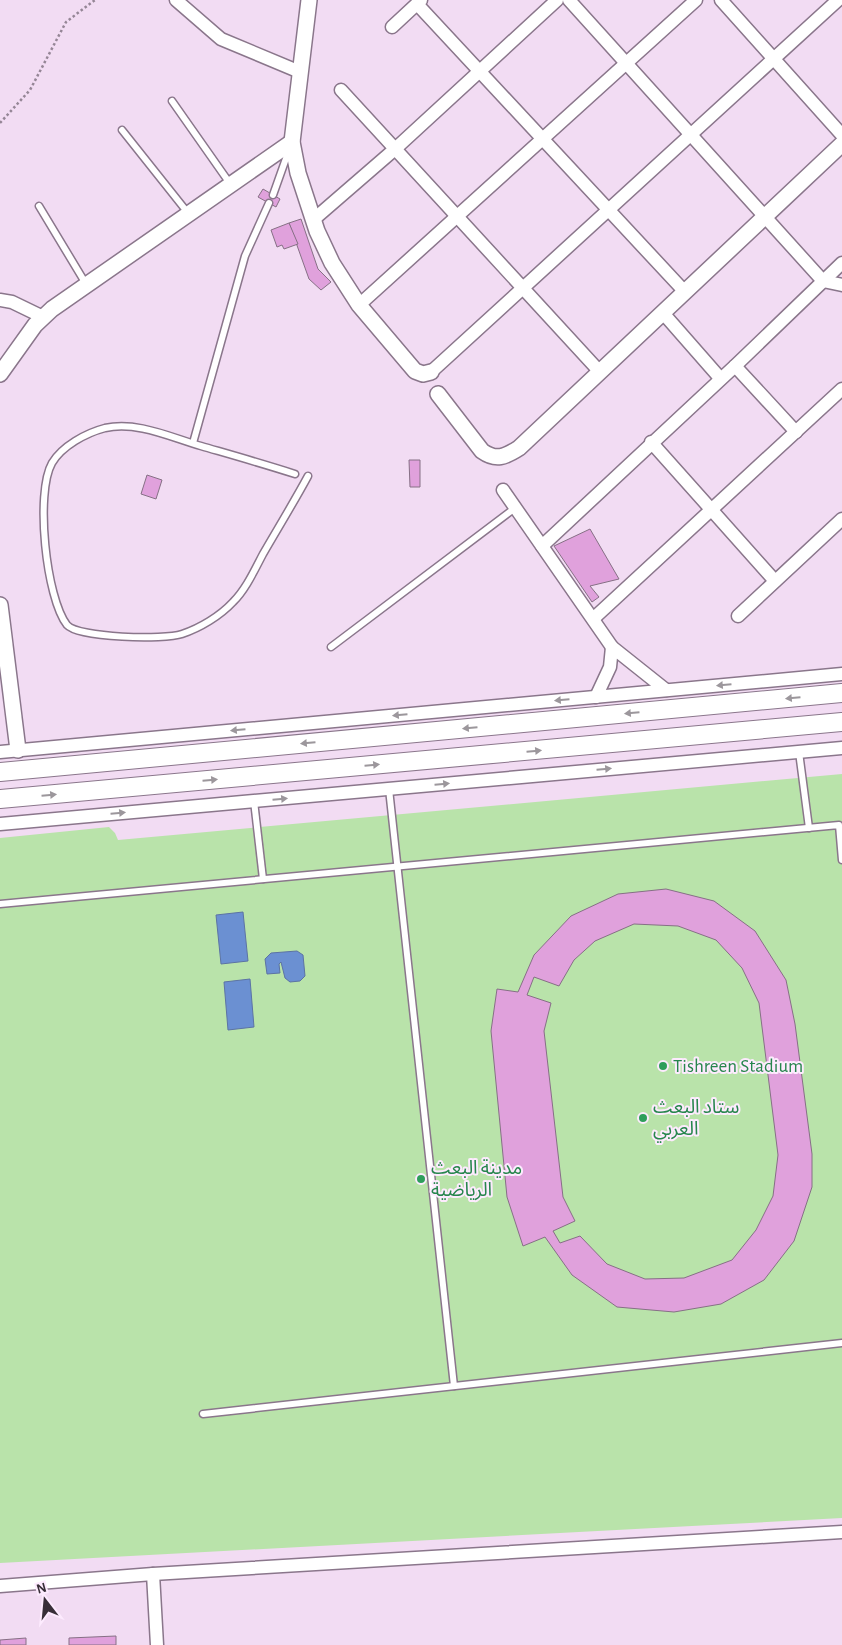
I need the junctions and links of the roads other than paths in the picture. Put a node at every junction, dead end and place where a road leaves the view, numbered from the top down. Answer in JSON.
{"nodes":[{"id":1,"x":176,"y":0,"type":"edge"},
{"id":2,"x":310,"y":0,"type":"edge"},
{"id":3,"x":557,"y":0,"type":"edge"},
{"id":4,"x":569,"y":0,"type":"edge"},
{"id":5,"x":696,"y":0,"type":"edge"},
{"id":6,"x":721,"y":0,"type":"edge"},
{"id":7,"x":838,"y":0,"type":"edge"},
{"id":8,"x":419,"y":2,"type":"edge"},
{"id":9,"x":392,"y":27,"type":"dead end"},
{"id":10,"x":774,"y":59,"type":"junction"},
{"id":11,"x":626,"y":63,"type":"junction"},
{"id":12,"x":480,"y":71,"type":"junction"},
{"id":13,"x":300,"y":72,"type":"junction"},
{"id":14,"x":341,"y":90,"type":"dead end"},
{"id":15,"x":172,"y":101,"type":"dead end"},
{"id":16,"x":122,"y":130,"type":"dead end"},
{"id":17,"x":690,"y":134,"type":"junction"},
{"id":18,"x":842,"y":135,"type":"edge"},
{"id":19,"x":543,"y":139,"type":"junction"},
{"id":20,"x":292,"y":142,"type":"junction"},
{"id":21,"x":842,"y":144,"type":"edge"},
{"id":22,"x":395,"y":149,"type":"junction"},
{"id":23,"x":231,"y":184,"type":"junction"},
{"id":24,"x":273,"y":195,"type":"dead end"},
{"id":25,"x":269,"y":203,"type":"dead end"},
{"id":26,"x":39,"y":206,"type":"dead end"},
{"id":27,"x":608,"y":210,"type":"junction"},
{"id":28,"x":189,"y":214,"type":"junction"},
{"id":29,"x":457,"y":216,"type":"junction"},
{"id":30,"x":765,"y":217,"type":"junction"},
{"id":31,"x":313,"y":220,"type":"junction"},
{"id":32,"x":842,"y":263,"type":"edge"},
{"id":33,"x":823,"y":281,"type":"junction"},
{"id":34,"x":87,"y":285,"type":"junction"},
{"id":35,"x":842,"y":285,"type":"edge"},
{"id":36,"x":523,"y":288,"type":"junction"},
{"id":37,"x":685,"y":292,"type":"junction"},
{"id":38,"x":0,"y":300,"type":"edge"},
{"id":39,"x":359,"y":305,"type":"junction"},
{"id":40,"x":662,"y":313,"type":"junction"},
{"id":41,"x":43,"y":317,"type":"junction"},
{"id":42,"x":736,"y":366,"type":"junction"},
{"id":43,"x":431,"y":372,"type":"joint"},
{"id":44,"x":600,"y":372,"type":"junction"},
{"id":45,"x":0,"y":374,"type":"edge"},
{"id":46,"x":720,"y":378,"type":"junction"},
{"id":47,"x":842,"y":389,"type":"edge"},
{"id":48,"x":438,"y":394,"type":"dead end"},
{"id":49,"x":796,"y":432,"type":"junction"},
{"id":50,"x":651,"y":442,"type":"junction"},
{"id":51,"x":193,"y":443,"type":"junction"},
{"id":52,"x":295,"y":474,"type":"dead end"},
{"id":53,"x":308,"y":476,"type":"dead end"},
{"id":54,"x":503,"y":490,"type":"dead end"},
{"id":55,"x":515,"y":508,"type":"junction"},
{"id":56,"x":712,"y":510,"type":"junction"},
{"id":57,"x":842,"y":519,"type":"edge"},
{"id":58,"x":542,"y":546,"type":"junction"},
{"id":59,"x":775,"y":581,"type":"junction"},
{"id":60,"x":0,"y":605,"type":"edge"},
{"id":61,"x":738,"y":616,"type":"dead end"},
{"id":62,"x":594,"y":618,"type":"junction"},
{"id":63,"x":612,"y":646,"type":"junction"},
{"id":64,"x":331,"y":647,"type":"dead end"},
{"id":65,"x":842,"y":674,"type":"edge"},
{"id":66,"x":5,"y":675,"type":"edge"},
{"id":67,"x":666,"y":690,"type":"junction"},
{"id":68,"x":842,"y":693,"type":"edge"},
{"id":69,"x":596,"y":697,"type":"junction"},
{"id":70,"x":842,"y":722,"type":"edge"},
{"id":71,"x":842,"y":748,"type":"edge"},
{"id":72,"x":18,"y":750,"type":"junction"},
{"id":73,"x":0,"y":752,"type":"edge"},
{"id":74,"x":799,"y":752,"type":"junction"},
{"id":75,"x":0,"y":772,"type":"edge"},
{"id":76,"x":389,"y":789,"type":"junction"},
{"id":77,"x":0,"y":800,"type":"edge"},
{"id":78,"x":254,"y":801,"type":"junction"},
{"id":79,"x":0,"y":824,"type":"edge"},
{"id":80,"x":810,"y":828,"type":"junction"},
{"id":81,"x":842,"y":860,"type":"edge"},
{"id":82,"x":397,"y":867,"type":"junction"},
{"id":83,"x":263,"y":879,"type":"junction"},
{"id":84,"x":0,"y":904,"type":"edge"},
{"id":85,"x":842,"y":1343,"type":"edge"},
{"id":86,"x":454,"y":1386,"type":"junction"},
{"id":87,"x":203,"y":1414,"type":"dead end"},
{"id":88,"x":842,"y":1532,"type":"edge"},
{"id":89,"x":152,"y":1574,"type":"junction"},
{"id":90,"x":0,"y":1586,"type":"edge"},
{"id":91,"x":157,"y":1645,"type":"edge"}],
"edges":[{"from":1,"to":13,"type":"street"},
{"from":2,"to":13,"type":"street"},
{"from":3,"to":12,"type":"street"},
{"from":4,"to":11,"type":"street"},
{"from":5,"to":11,"type":"street"},
{"from":6,"to":10,"type":"street"},
{"from":7,"to":10,"type":"street"},
{"from":8,"to":9,"type":"street"},
{"from":8,"to":12,"type":"street"},
{"from":10,"to":17,"type":"street"},
{"from":10,"to":18,"type":"street"},
{"from":11,"to":17,"type":"street"},
{"from":11,"to":19,"type":"street"},
{"from":12,"to":19,"type":"street"},
{"from":12,"to":22,"type":"street"},
{"from":13,"to":20,"type":"street"},
{"from":14,"to":22,"type":"street"},
{"from":15,"to":23,"type":"lane"},
{"from":16,"to":28,"type":"lane"},
{"from":17,"to":27,"type":"street"},
{"from":17,"to":30,"type":"street"},
{"from":19,"to":27,"type":"street"},
{"from":19,"to":29,"type":"street"},
{"from":20,"to":23,"type":"street"},
{"from":20,"to":24,"type":"lane"},
{"from":20,"to":31,"type":"street"},
{"from":21,"to":30,"type":"street"},
{"from":22,"to":29,"type":"street"},
{"from":22,"to":31,"type":"street"},
{"from":23,"to":28,"type":"street"},
{"from":25,"to":51,"type":"lane"},
{"from":26,"to":34,"type":"lane"},
{"from":27,"to":36,"type":"street"},
{"from":27,"to":37,"type":"street"},
{"from":28,"to":34,"type":"street"},
{"from":29,"to":36,"type":"street"},
{"from":29,"to":39,"type":"street"},
{"from":30,"to":33,"type":"street"},
{"from":30,"to":37,"type":"street"},
{"from":31,"to":39,"type":"street"},
{"from":32,"to":33,"type":"street"},
{"from":33,"to":35,"type":"street"},
{"from":33,"to":42,"type":"street"},
{"from":34,"to":41,"type":"street"},
{"from":36,"to":43,"type":"street"},
{"from":36,"to":44,"type":"street"},
{"from":37,"to":40,"type":"street"},
{"from":38,"to":41,"type":"street"},
{"from":39,"to":43,"type":"street"},
{"from":40,"to":44,"type":"street"},
{"from":40,"to":46,"type":"street"},
{"from":41,"to":45,"type":"street"},
{"from":42,"to":46,"type":"street"},
{"from":42,"to":49,"type":"street"},
{"from":44,"to":48,"type":"street"},
{"from":46,"to":50,"type":"street"},
{"from":47,"to":49,"type":"street"},
{"from":49,"to":56,"type":"street"},
{"from":50,"to":56,"type":"street"},
{"from":50,"to":58,"type":"street"},
{"from":51,"to":52,"type":"lane"},
{"from":51,"to":53,"type":"lane"},
{"from":54,"to":55,"type":"street"},
{"from":55,"to":58,"type":"street"},
{"from":55,"to":64,"type":"lane"},
{"from":56,"to":59,"type":"street"},
{"from":56,"to":62,"type":"street"},
{"from":57,"to":59,"type":"street"},
{"from":58,"to":62,"type":"street"},
{"from":59,"to":61,"type":"street"},
{"from":60,"to":66,"type":"street"},
{"from":62,"to":63,"type":"street"},
{"from":63,"to":67,"type":"street"},
{"from":63,"to":69,"type":"street"},
{"from":65,"to":67,"type":"street","one_way":true},
{"from":66,"to":72,"type":"street"},
{"from":67,"to":69,"type":"street"},
{"from":68,"to":75,"type":"main road","one_way":true},
{"from":69,"to":72,"type":"street","one_way":true},
{"from":77,"to":70,"type":"main road","one_way":true},
{"from":71,"to":74,"type":"street"},
{"from":72,"to":73,"type":"street"},
{"from":76,"to":74,"type":"street","one_way":true},
{"from":74,"to":80,"type":"lane"},
{"from":78,"to":76,"type":"street","one_way":true},
{"from":76,"to":82,"type":"lane"},
{"from":79,"to":78,"type":"street","one_way":true},
{"from":78,"to":83,"type":"lane"},
{"from":80,"to":81,"type":"lane"},
{"from":80,"to":82,"type":"lane"},
{"from":82,"to":83,"type":"lane"},
{"from":82,"to":86,"type":"lane"},
{"from":83,"to":84,"type":"lane"},
{"from":85,"to":86,"type":"lane"},
{"from":86,"to":87,"type":"lane"},
{"from":88,"to":89,"type":"street"},
{"from":89,"to":90,"type":"street"},
{"from":89,"to":91,"type":"street"}]}
